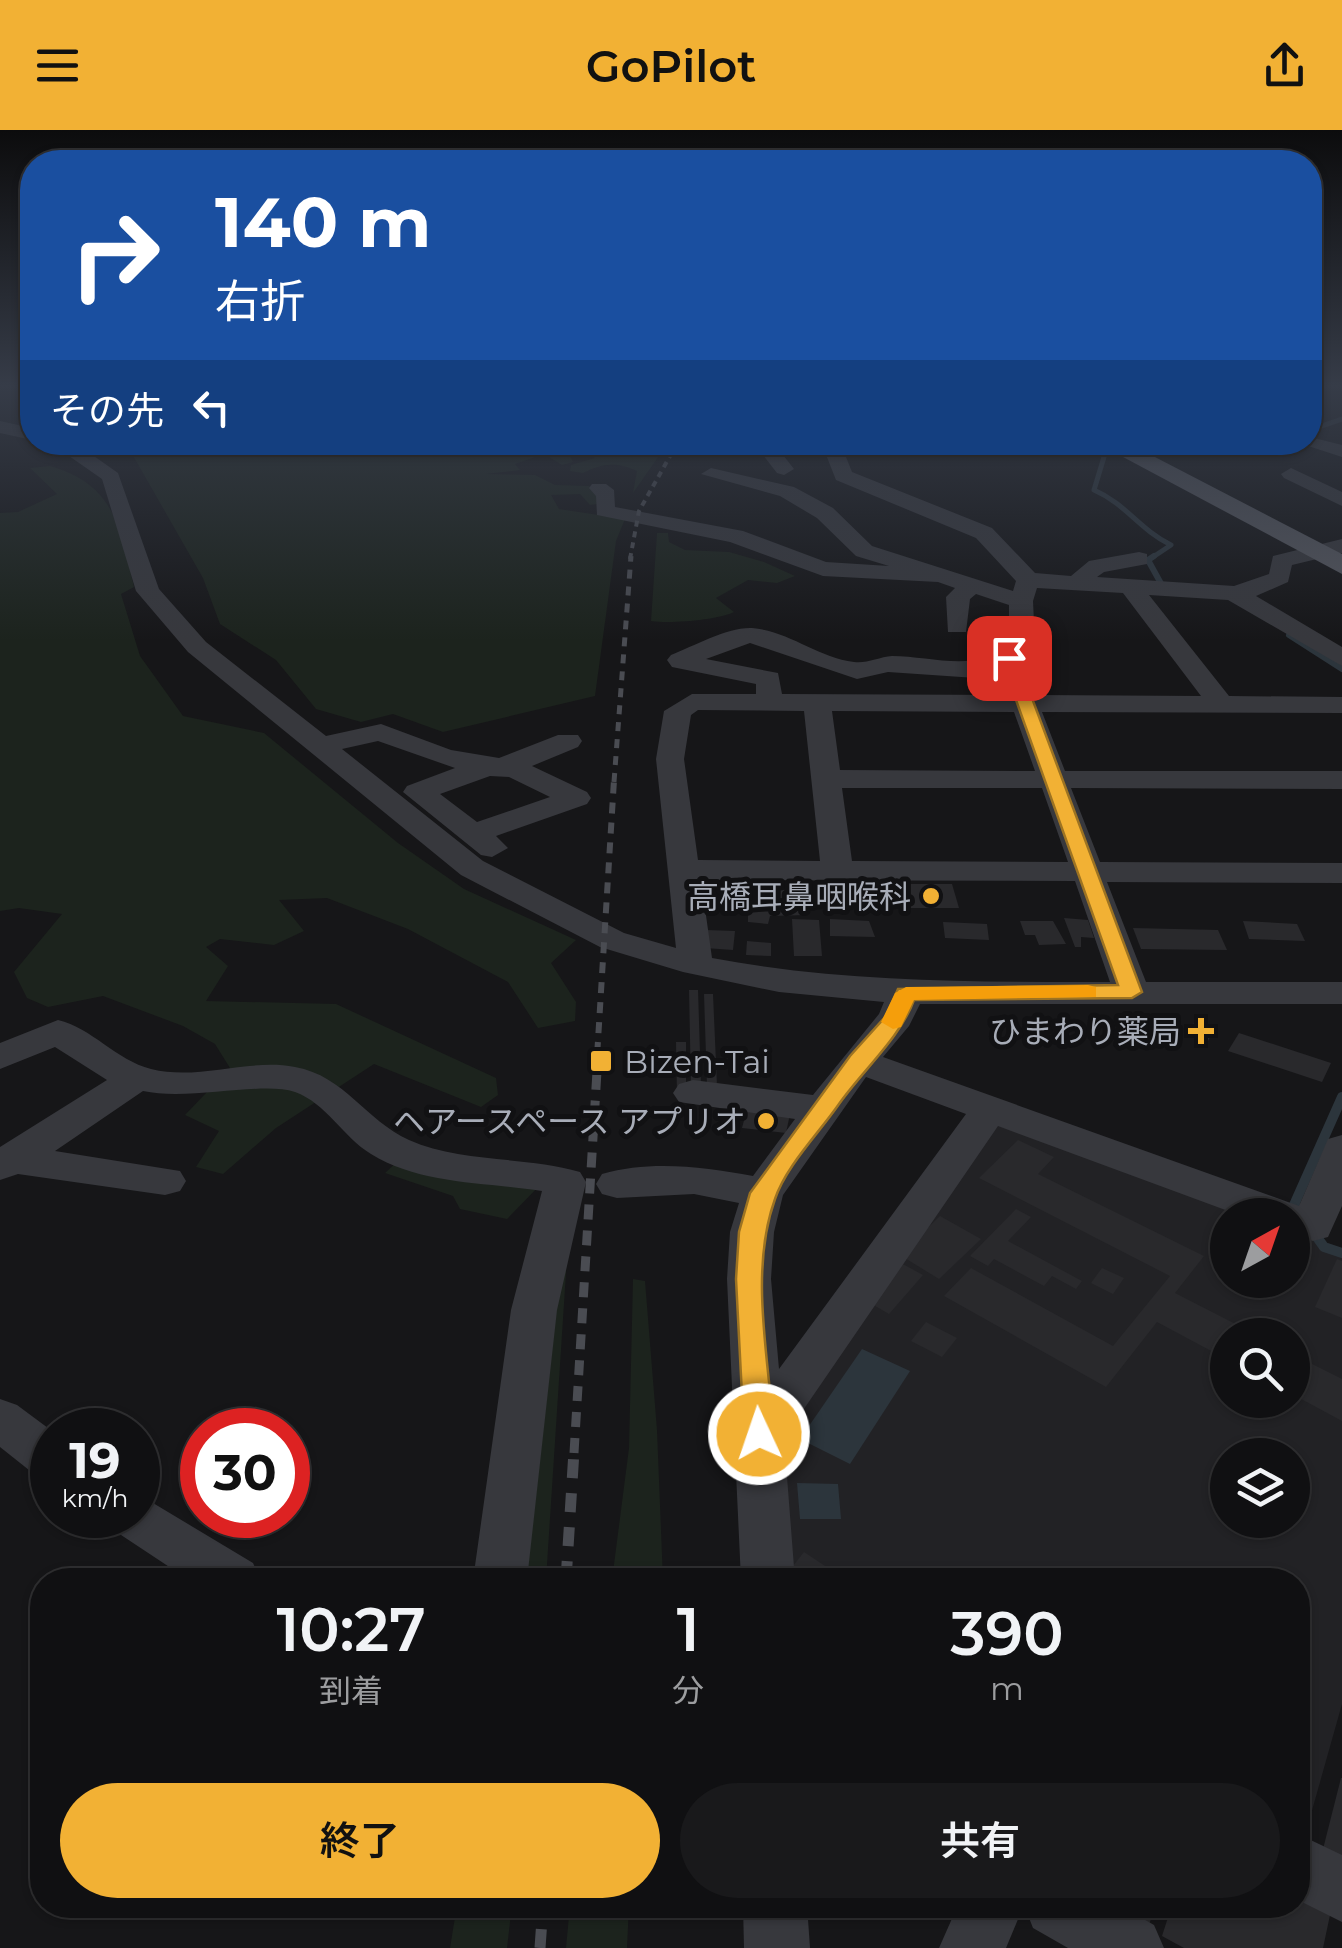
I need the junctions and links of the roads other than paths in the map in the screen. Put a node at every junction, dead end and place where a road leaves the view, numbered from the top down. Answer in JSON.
{"nodes":[{"id":1,"x":104,"y":471,"type":"edge"},
{"id":2,"x":772,"y":471,"type":"edge"},
{"id":3,"x":786,"y":471,"type":"edge"},
{"id":4,"x":841,"y":471,"type":"joint"},
{"id":5,"x":1167,"y":471,"type":"edge"},
{"id":6,"x":711,"y":474,"type":"dead end"},
{"id":7,"x":1290,"y":474,"type":"dead end"},
{"id":8,"x":792,"y":478,"type":"junction"},
{"id":9,"x":599,"y":488,"type":"dead end"},
{"id":10,"x":1342,"y":500,"type":"edge"},
{"id":11,"x":724,"y":511,"type":"dead end"},
{"id":12,"x":830,"y":518,"type":"junction"},
{"id":13,"x":704,"y":530,"type":"junction"},
{"id":14,"x":751,"y":541,"type":"junction"},
{"id":15,"x":1329,"y":549,"type":"edge"},
{"id":16,"x":1140,"y":559,"type":"dead end"},
{"id":17,"x":1342,"y":564,"type":"edge"},
{"id":18,"x":1083,"y":567,"type":"junction"},
{"id":19,"x":934,"y":576,"type":"junction"},
{"id":20,"x":969,"y":588,"type":"junction"},
{"id":21,"x":1132,"y":588,"type":"junction"},
{"id":22,"x":1024,"y":591,"type":"junction"},
{"id":23,"x":1234,"y":593,"type":"junction"},
{"id":24,"x":957,"y":628,"type":"dead end"},
{"id":25,"x":1342,"y":658,"type":"edge"},
{"id":26,"x":1010,"y":663,"type":"junction"},
{"id":27,"x":769,"y":702,"type":"junction"},
{"id":28,"x":817,"y":703,"type":"junction"},
{"id":29,"x":1222,"y":705,"type":"junction"},
{"id":30,"x":1342,"y":705,"type":"edge"},
{"id":31,"x":1024,"y":706,"type":"junction"},
{"id":32,"x":568,"y":741,"type":"dead end"},
{"id":33,"x":320,"y":746,"type":"junction"},
{"id":34,"x":491,"y":768,"type":"junction"},
{"id":35,"x":828,"y":779,"type":"junction"},
{"id":36,"x":1052,"y":779,"type":"junction"},
{"id":37,"x":1342,"y":780,"type":"edge"},
{"id":38,"x":473,"y":834,"type":"junction"},
{"id":39,"x":506,"y":860,"type":"dead end"},
{"id":40,"x":683,"y":870,"type":"junction"},
{"id":41,"x":837,"y":871,"type":"junction"},
{"id":42,"x":1088,"y":872,"type":"junction"},
{"id":43,"x":1342,"y":873,"type":"edge"},
{"id":44,"x":695,"y":965,"type":"junction"},
{"id":45,"x":1132,"y":992,"type":"junction"},
{"id":46,"x":906,"y":993,"type":"junction"},
{"id":47,"x":1342,"y":993,"type":"edge"},
{"id":48,"x":0,"y":1057,"type":"edge"},
{"id":49,"x":858,"y":1061,"type":"junction"},
{"id":50,"x":134,"y":1079,"type":"junction"},
{"id":51,"x":693,"y":1093,"type":"dead end"},
{"id":52,"x":990,"y":1109,"type":"junction"},
{"id":53,"x":826,"y":1110,"type":"junction"},
{"id":54,"x":1342,"y":1149,"type":"edge"},
{"id":55,"x":6,"y":1162,"type":"edge"},
{"id":56,"x":166,"y":1181,"type":"dead end"},
{"id":57,"x":617,"y":1184,"type":"dead end"},
{"id":58,"x":763,"y":1193,"type":"junction"},
{"id":59,"x":1311,"y":1224,"type":"edge"},
{"id":60,"x":0,"y":1419,"type":"edge"},
{"id":61,"x":759,"y":1434,"type":"junction"},
{"id":62,"x":30,"y":1442,"type":"edge"},
{"id":63,"x":160,"y":1532,"type":"edge"},
{"id":64,"x":215,"y":1568,"type":"edge"},
{"id":65,"x":502,"y":1568,"type":"edge"},
{"id":66,"x":767,"y":1568,"type":"edge"},
{"id":67,"x":1310,"y":1873,"type":"edge"},
{"id":68,"x":1342,"y":1890,"type":"edge"},
{"id":69,"x":775,"y":1918,"type":"edge"},
{"id":70,"x":986,"y":1918,"type":"edge"},
{"id":71,"x":1079,"y":1918,"type":"edge"},
{"id":72,"x":776,"y":1948,"type":"edge"},
{"id":73,"x":972,"y":1948,"type":"edge"},
{"id":74,"x":1131,"y":1948,"type":"edge"}],
"edges":[{"from":1,"to":33,"type":"street"},
{"from":2,"to":8,"type":"street"},
{"from":3,"to":8,"type":"street"},
{"from":4,"to":8,"type":"street"},
{"from":4,"to":22,"type":"street"},
{"from":5,"to":15,"type":"main road"},
{"from":6,"to":8,"type":"street"},
{"from":7,"to":10,"type":"street"},
{"from":8,"to":12,"type":"street"},
{"from":9,"to":13,"type":"street"},
{"from":11,"to":13,"type":"street"},
{"from":12,"to":14,"type":"street"},
{"from":12,"to":19,"type":"street"},
{"from":13,"to":14,"type":"street"},
{"from":14,"to":19,"type":"street"},
{"from":15,"to":17,"type":"main road"},
{"from":15,"to":23,"type":"street"},
{"from":16,"to":18,"type":"street"},
{"from":18,"to":21,"type":"street"},
{"from":18,"to":22,"type":"street"},
{"from":19,"to":20,"type":"street"},
{"from":20,"to":22,"type":"street"},
{"from":20,"to":24,"type":"street"},
{"from":21,"to":23,"type":"street"},
{"from":21,"to":29,"type":"street"},
{"from":22,"to":26,"type":"street"},
{"from":23,"to":25,"type":"street"},
{"from":26,"to":27,"type":"street"},
{"from":26,"to":31,"type":"street"},
{"from":27,"to":28,"type":"street"},
{"from":27,"to":40,"type":"street"},
{"from":28,"to":31,"type":"street"},
{"from":28,"to":35,"type":"street"},
{"from":29,"to":30,"type":"street"},
{"from":29,"to":31,"type":"street"},
{"from":31,"to":36,"type":"street"},
{"from":32,"to":34,"type":"street"},
{"from":33,"to":34,"type":"street"},
{"from":33,"to":44,"type":"street"},
{"from":34,"to":38,"type":"street"},
{"from":34,"to":38,"type":"street"},
{"from":35,"to":36,"type":"street"},
{"from":35,"to":41,"type":"street"},
{"from":36,"to":37,"type":"street"},
{"from":36,"to":42,"type":"street"},
{"from":38,"to":39,"type":"street"},
{"from":40,"to":41,"type":"street"},
{"from":40,"to":44,"type":"street"},
{"from":41,"to":42,"type":"street"},
{"from":42,"to":43,"type":"street"},
{"from":42,"to":45,"type":"street"},
{"from":44,"to":46,"type":"street"},
{"from":45,"to":46,"type":"street"},
{"from":45,"to":47,"type":"street"},
{"from":46,"to":49,"type":"street"},
{"from":48,"to":50,"type":"street"},
{"from":49,"to":52,"type":"street"},
{"from":49,"to":53,"type":"street"},
{"from":50,"to":55,"type":"street"},
{"from":50,"to":65,"type":"street"},
{"from":51,"to":53,"type":"street"},
{"from":52,"to":59,"type":"street"},
{"from":52,"to":61,"type":"street"},
{"from":53,"to":58,"type":"street"},
{"from":54,"to":59,"type":"street"},
{"from":55,"to":56,"type":"street"},
{"from":57,"to":58,"type":"street"},
{"from":58,"to":61,"type":"street"},
{"from":60,"to":62,"type":"street"},
{"from":61,"to":66,"type":"street"},
{"from":63,"to":64,"type":"street"},
{"from":67,"to":68,"type":"street"},
{"from":69,"to":72,"type":"street"},
{"from":70,"to":73,"type":"street"},
{"from":71,"to":74,"type":"street"}]}
